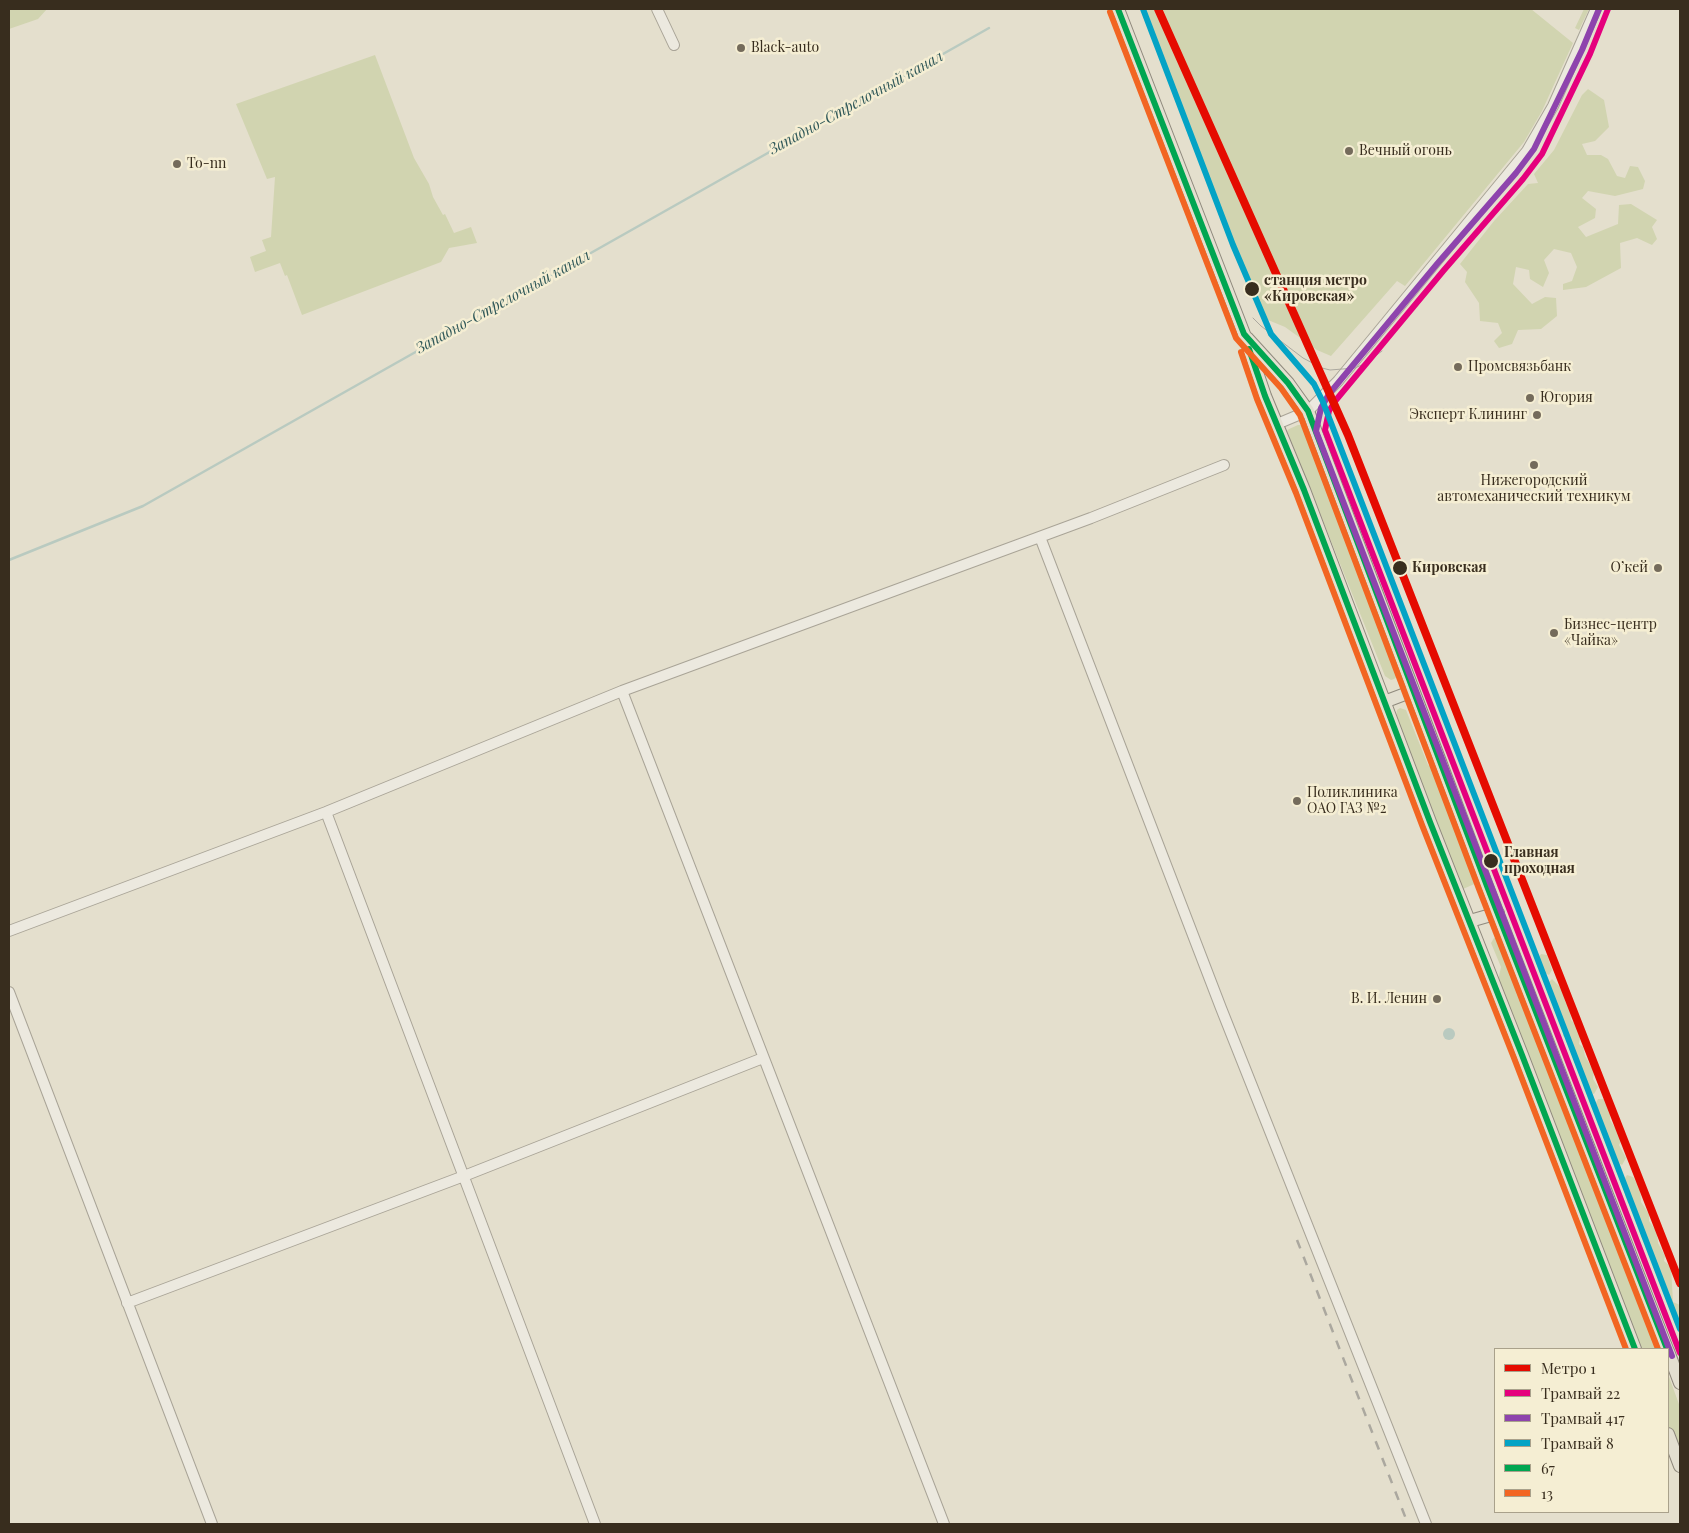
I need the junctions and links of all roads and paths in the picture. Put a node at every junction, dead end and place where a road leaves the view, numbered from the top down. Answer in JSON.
{"nodes":[{"id":1,"x":657,"y":9,"type":"edge"},
{"id":2,"x":1118,"y":9,"type":"edge"},
{"id":3,"x":1596,"y":9,"type":"edge"},
{"id":4,"x":674,"y":45,"type":"dead end"},
{"id":5,"x":1244,"y":334,"type":"junction"},
{"id":6,"x":1308,"y":412,"type":"junction"},
{"id":7,"x":1277,"y":424,"type":"junction"},
{"id":8,"x":1224,"y":465,"type":"dead end"},
{"id":9,"x":1040,"y":537,"type":"junction"},
{"id":10,"x":622,"y":691,"type":"junction"},
{"id":11,"x":1412,"y":691,"type":"junction"},
{"id":12,"x":1384,"y":702,"type":"junction"},
{"id":13,"x":326,"y":812,"type":"junction"},
{"id":14,"x":1498,"y":913,"type":"junction"},
{"id":15,"x":1470,"y":921,"type":"junction"},
{"id":16,"x":9,"y":931,"type":"edge"},
{"id":17,"x":9,"y":992,"type":"edge"},
{"id":18,"x":764,"y":1058,"type":"junction"},
{"id":19,"x":464,"y":1176,"type":"junction"},
{"id":20,"x":127,"y":1303,"type":"junction"},
{"id":21,"x":1635,"y":1348,"type":"edge"},
{"id":22,"x":1666,"y":1348,"type":"edge"},
{"id":23,"x":1669,"y":1355,"type":"edge"},
{"id":24,"x":1680,"y":1384,"type":"edge"},
{"id":25,"x":1669,"y":1437,"type":"edge"},
{"id":26,"x":1680,"y":1466,"type":"edge"},
{"id":27,"x":212,"y":1524,"type":"edge"},
{"id":28,"x":595,"y":1524,"type":"edge"},
{"id":29,"x":944,"y":1524,"type":"edge"},
{"id":30,"x":1426,"y":1524,"type":"edge"}],
"edges":[{"from":1,"to":4,"type":"street"},
{"from":2,"to":5,"type":"main road"},
{"from":3,"to":6,"type":"street"},
{"from":5,"to":6,"type":"main road"},
{"from":5,"to":7,"type":"main road"},
{"from":6,"to":7,"type":"street"},
{"from":6,"to":11,"type":"main road"},
{"from":7,"to":12,"type":"main road"},
{"from":8,"to":9,"type":"street"},
{"from":9,"to":10,"type":"street"},
{"from":9,"to":30,"type":"street"},
{"from":10,"to":13,"type":"street"},
{"from":10,"to":18,"type":"street"},
{"from":11,"to":12,"type":"main road"},
{"from":11,"to":14,"type":"main road"},
{"from":12,"to":15,"type":"main road"},
{"from":13,"to":16,"type":"street"},
{"from":13,"to":19,"type":"street"},
{"from":14,"to":15,"type":"main road"},
{"from":14,"to":22,"type":"main road"},
{"from":15,"to":21,"type":"main road"},
{"from":17,"to":20,"type":"street"},
{"from":18,"to":19,"type":"street"},
{"from":18,"to":29,"type":"street"},
{"from":19,"to":20,"type":"street"},
{"from":19,"to":28,"type":"street"},
{"from":20,"to":27,"type":"street"},
{"from":23,"to":24,"type":"main road"},
{"from":25,"to":26,"type":"main road"}]}
